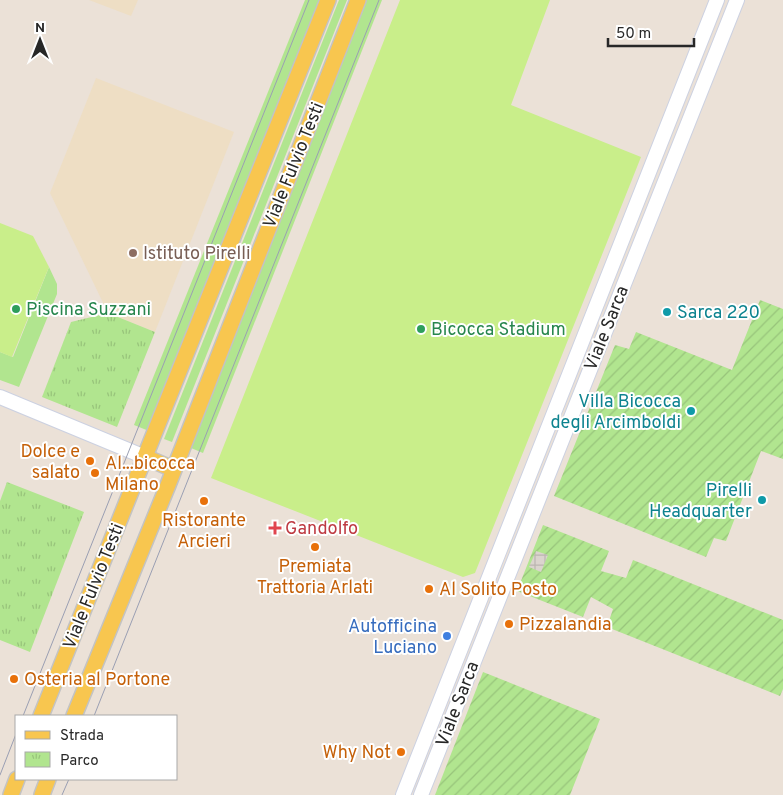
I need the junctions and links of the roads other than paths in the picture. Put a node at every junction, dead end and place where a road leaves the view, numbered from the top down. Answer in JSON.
{"nodes":[{"id":1,"x":328,"y":0,"type":"edge"},
{"id":2,"x":358,"y":0,"type":"edge"},
{"id":3,"x":717,"y":0,"type":"edge"},
{"id":4,"x":737,"y":0,"type":"edge"},
{"id":5,"x":0,"y":397,"type":"edge"},
{"id":6,"x":145,"y":457,"type":"junction"},
{"id":7,"x":173,"y":469,"type":"junction"},
{"id":8,"x":41,"y":715,"type":"edge"},
{"id":9,"x":74,"y":715,"type":"edge"},
{"id":10,"x":17,"y":780,"type":"edge"},
{"id":11,"x":48,"y":780,"type":"edge"},
{"id":12,"x":11,"y":795,"type":"edge"},
{"id":13,"x":42,"y":795,"type":"edge"},
{"id":14,"x":403,"y":795,"type":"edge"},
{"id":15,"x":421,"y":795,"type":"edge"}],
"edges":[{"from":1,"to":6,"type":"main road","name":"Viale Fulvio Testi"},
{"from":2,"to":7,"type":"main road","name":"Viale Fulvio Testi"},
{"from":3,"to":14,"type":"street","name":"Viale Sarca"},
{"from":4,"to":15,"type":"street","name":"Viale Sarca"},
{"from":5,"to":6,"type":"street"},
{"from":6,"to":7,"type":"main road"},
{"from":6,"to":8,"type":"main road","name":"Viale Fulvio Testi"},
{"from":7,"to":9,"type":"main road","name":"Viale Fulvio Testi"},
{"from":10,"to":12,"type":"main road"},
{"from":11,"to":13,"type":"main road"}]}
